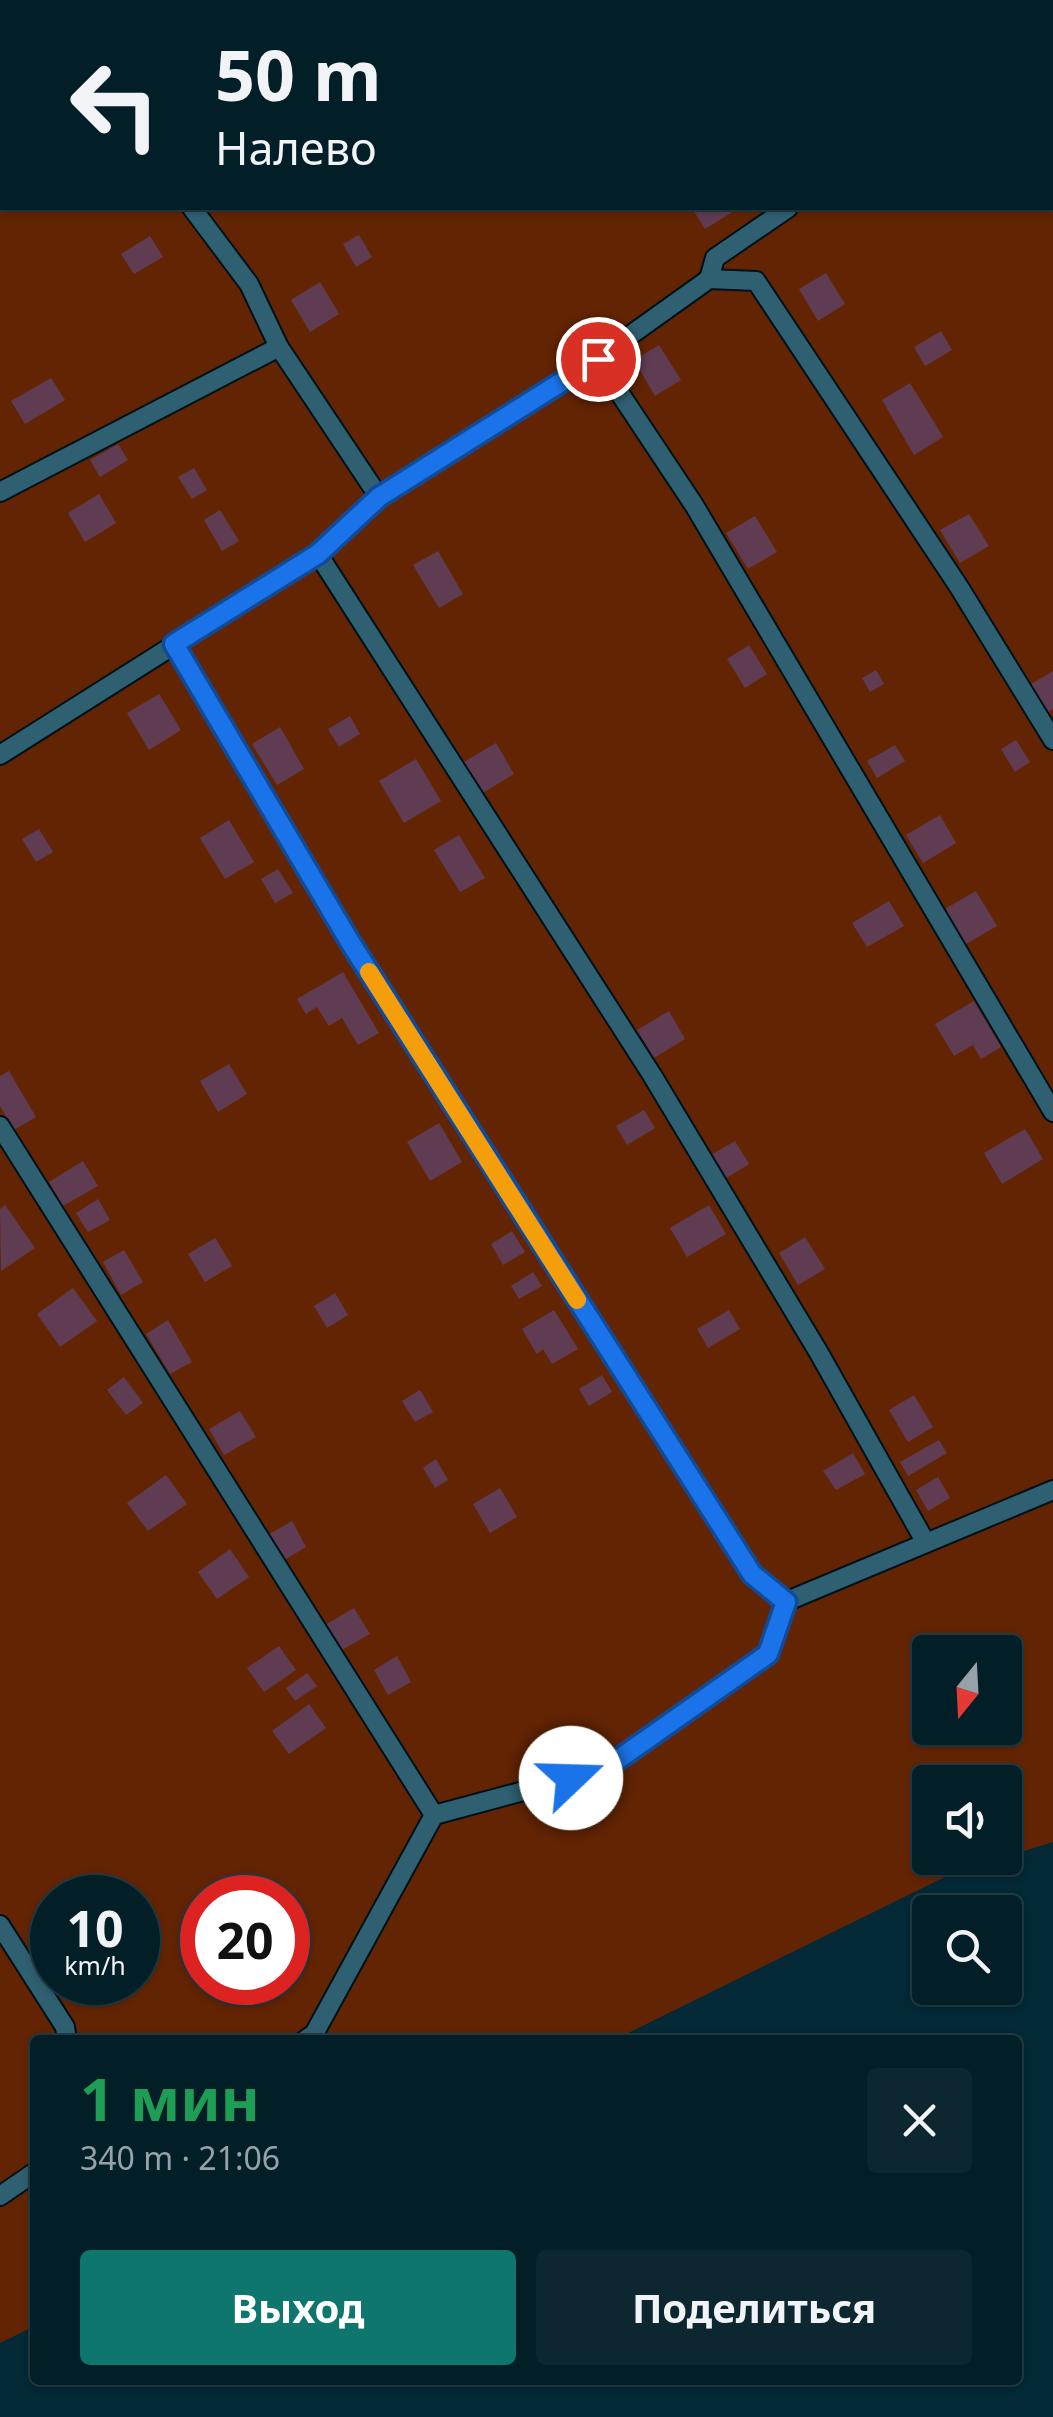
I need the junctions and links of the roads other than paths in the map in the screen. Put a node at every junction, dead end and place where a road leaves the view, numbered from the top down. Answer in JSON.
{"nodes":[{"id":1,"x":194,"y":210,"type":"edge"},
{"id":2,"x":785,"y":210,"type":"edge"},
{"id":3,"x":709,"y":279,"type":"junction"},
{"id":4,"x":280,"y":348,"type":"junction"},
{"id":5,"x":598,"y":359,"type":"junction"},
{"id":6,"x":0,"y":492,"type":"edge"},
{"id":7,"x":379,"y":497,"type":"junction"},
{"id":8,"x":318,"y":554,"type":"junction"},
{"id":9,"x":174,"y":644,"type":"junction"},
{"id":10,"x":1053,"y":740,"type":"edge"},
{"id":11,"x":0,"y":755,"type":"edge"},
{"id":12,"x":1053,"y":1112,"type":"edge"},
{"id":13,"x":0,"y":1126,"type":"edge"},
{"id":14,"x":1053,"y":1490,"type":"edge"},
{"id":15,"x":926,"y":1543,"type":"junction"},
{"id":16,"x":786,"y":1602,"type":"junction"},
{"id":17,"x":434,"y":1815,"type":"junction"},
{"id":18,"x":0,"y":1925,"type":"edge"},
{"id":19,"x":67,"y":2035,"type":"edge"},
{"id":20,"x":313,"y":2035,"type":"edge"},
{"id":21,"x":30,"y":2175,"type":"edge"},
{"id":22,"x":0,"y":2196,"type":"edge"}],
"edges":[{"from":1,"to":4,"type":"lane"},
{"from":2,"to":3,"type":"lane"},
{"from":3,"to":5,"type":"lane"},
{"from":3,"to":10,"type":"lane"},
{"from":4,"to":6,"type":"lane"},
{"from":4,"to":7,"type":"lane"},
{"from":5,"to":7,"type":"lane"},
{"from":5,"to":12,"type":"lane"},
{"from":7,"to":8,"type":"lane"},
{"from":8,"to":9,"type":"lane"},
{"from":8,"to":15,"type":"lane"},
{"from":9,"to":11,"type":"lane"},
{"from":9,"to":16,"type":"lane"},
{"from":13,"to":17,"type":"lane"},
{"from":14,"to":15,"type":"lane"},
{"from":15,"to":16,"type":"lane"},
{"from":16,"to":17,"type":"lane"},
{"from":17,"to":20,"type":"lane"},
{"from":18,"to":19,"type":"lane"},
{"from":21,"to":22,"type":"lane"}]}
